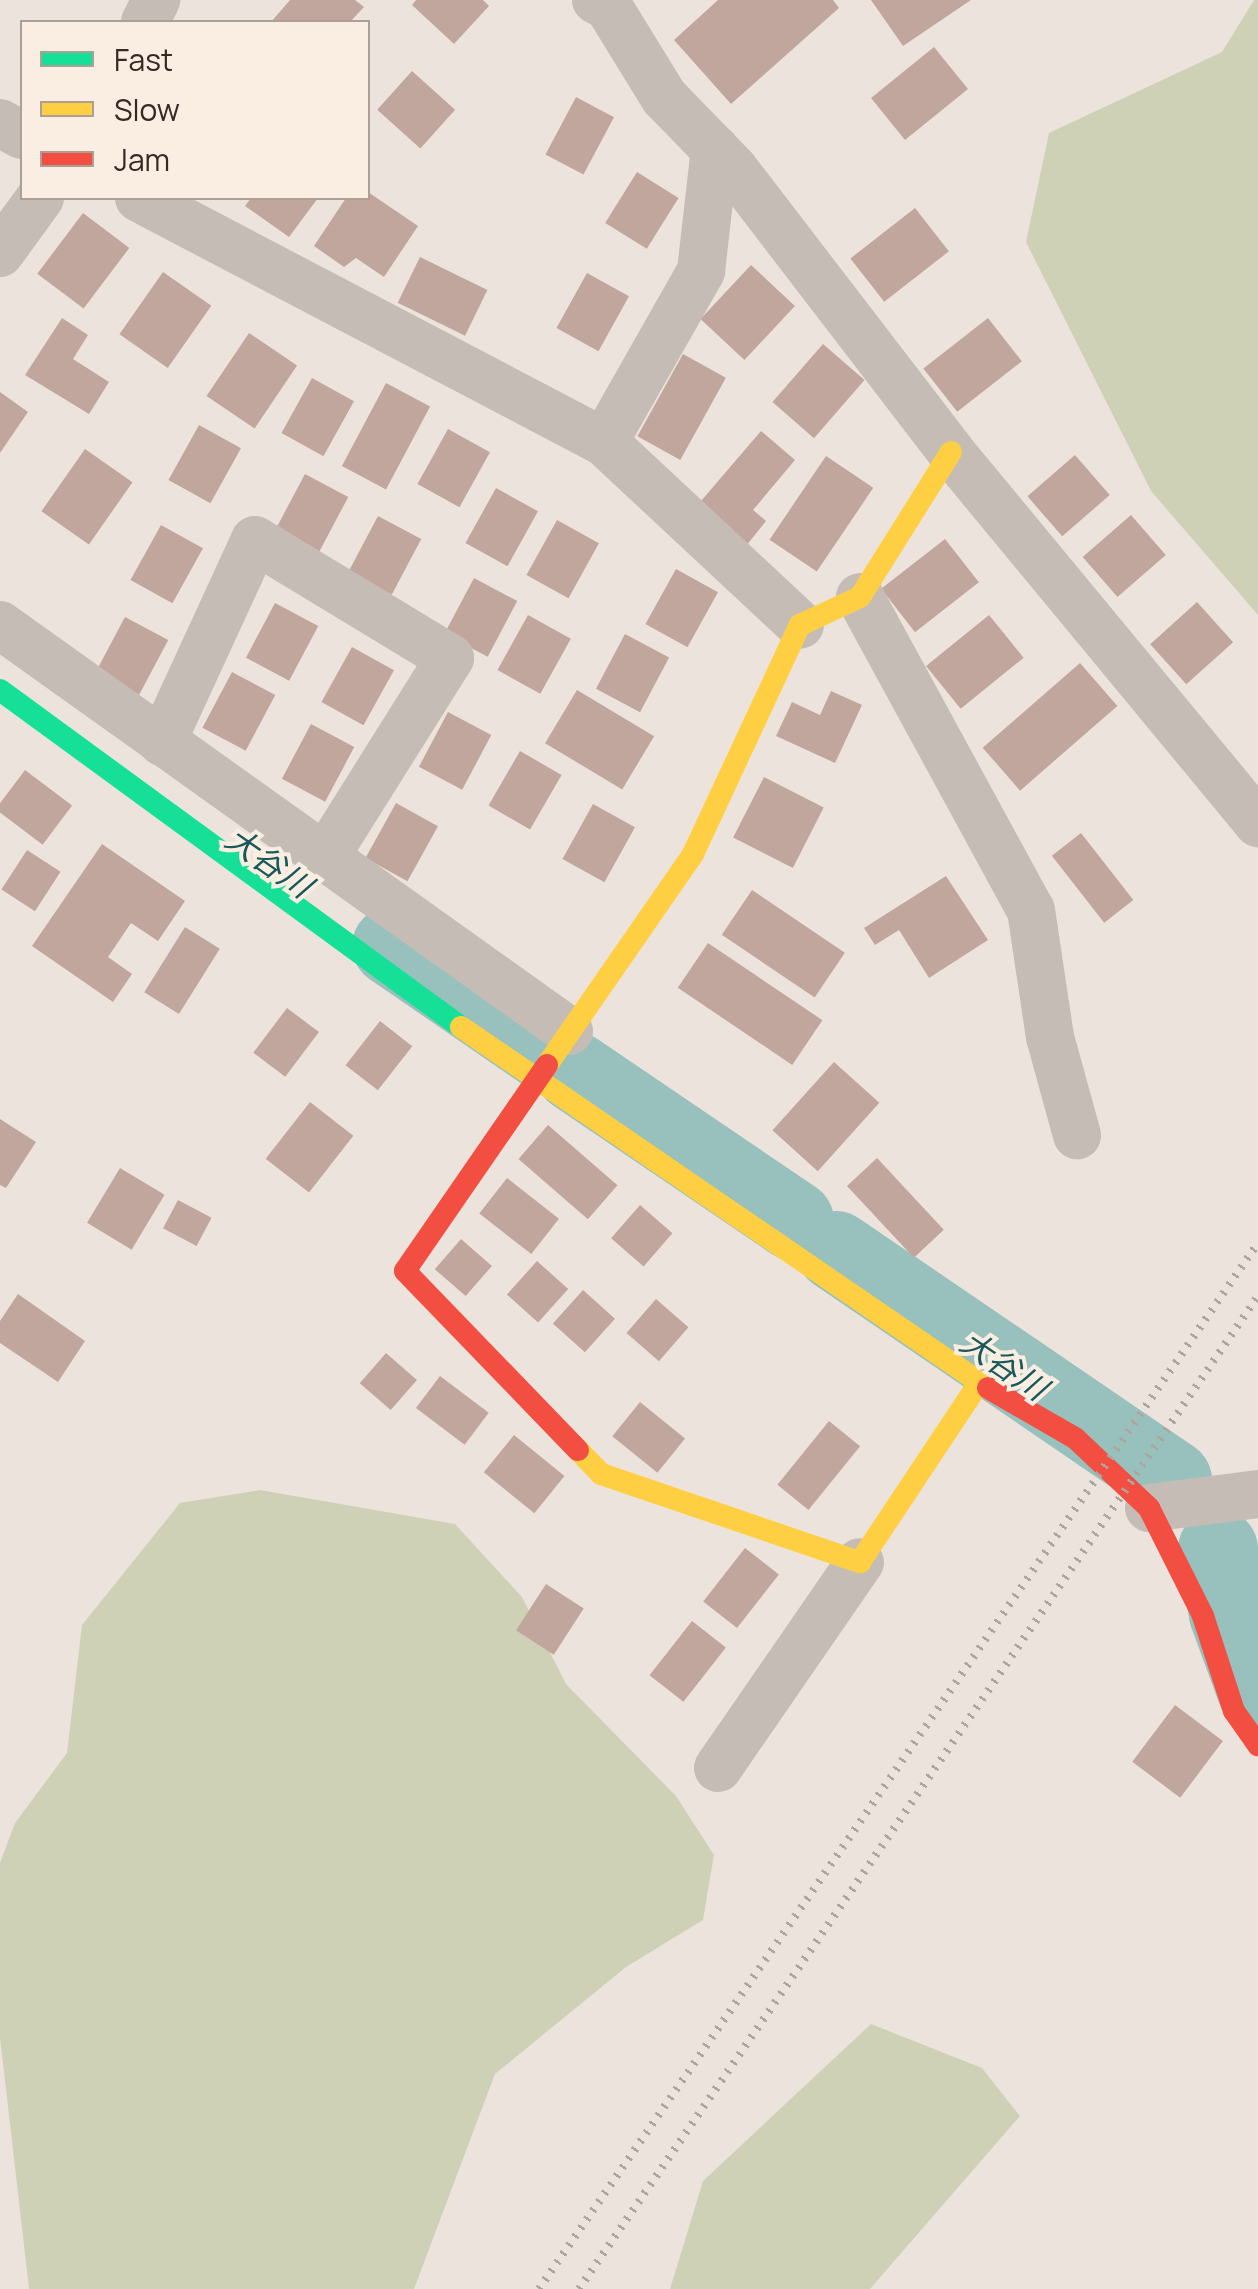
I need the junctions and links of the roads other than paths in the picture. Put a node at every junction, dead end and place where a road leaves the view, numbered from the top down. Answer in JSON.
{"nodes":[{"id":1,"x":607,"y":2,"type":"edge"},
{"id":2,"x":715,"y":149,"type":"junction"},
{"id":3,"x":39,"y":200,"type":"edge"},
{"id":4,"x":143,"y":200,"type":"edge"},
{"id":5,"x":0,"y":254,"type":"edge"},
{"id":6,"x":604,"y":442,"type":"junction"},
{"id":7,"x":951,"y":452,"type":"junction"},
{"id":8,"x":860,"y":598,"type":"junction"},
{"id":9,"x":800,"y":624,"type":"junction"},
{"id":10,"x":0,"y":625,"type":"edge"},
{"id":11,"x":0,"y":690,"type":"edge"},
{"id":12,"x":162,"y":742,"type":"junction"},
{"id":13,"x":1258,"y":823,"type":"edge"},
{"id":14,"x":325,"y":858,"type":"junction"},
{"id":15,"x":569,"y":1031,"type":"junction"},
{"id":16,"x":534,"y":1080,"type":"junction"},
{"id":17,"x":1077,"y":1135,"type":"dead end"},
{"id":18,"x":979,"y":1383,"type":"junction"},
{"id":19,"x":1258,"y":1494,"type":"edge"},
{"id":20,"x":1150,"y":1508,"type":"junction"},
{"id":21,"x":860,"y":1562,"type":"junction"},
{"id":22,"x":1258,"y":1746,"type":"edge"},
{"id":23,"x":718,"y":1768,"type":"dead end"}],
"edges":[{"from":1,"to":2,"type":"street"},
{"from":2,"to":6,"type":"street"},
{"from":2,"to":7,"type":"street"},
{"from":3,"to":5,"type":"street"},
{"from":4,"to":6,"type":"street"},
{"from":6,"to":9,"type":"street"},
{"from":7,"to":8,"type":"street"},
{"from":7,"to":13,"type":"street"},
{"from":8,"to":9,"type":"street"},
{"from":8,"to":17,"type":"street"},
{"from":9,"to":15,"type":"street"},
{"from":10,"to":12,"type":"street"},
{"from":11,"to":16,"type":"street"},
{"from":12,"to":14,"type":"street"},
{"from":12,"to":14,"type":"street"},
{"from":14,"to":15,"type":"street"},
{"from":15,"to":16,"type":"street"},
{"from":16,"to":18,"type":"street"},
{"from":16,"to":21,"type":"street"},
{"from":18,"to":20,"type":"street"},
{"from":18,"to":21,"type":"street"},
{"from":19,"to":20,"type":"street"},
{"from":20,"to":22,"type":"street"},
{"from":21,"to":23,"type":"street"}]}
